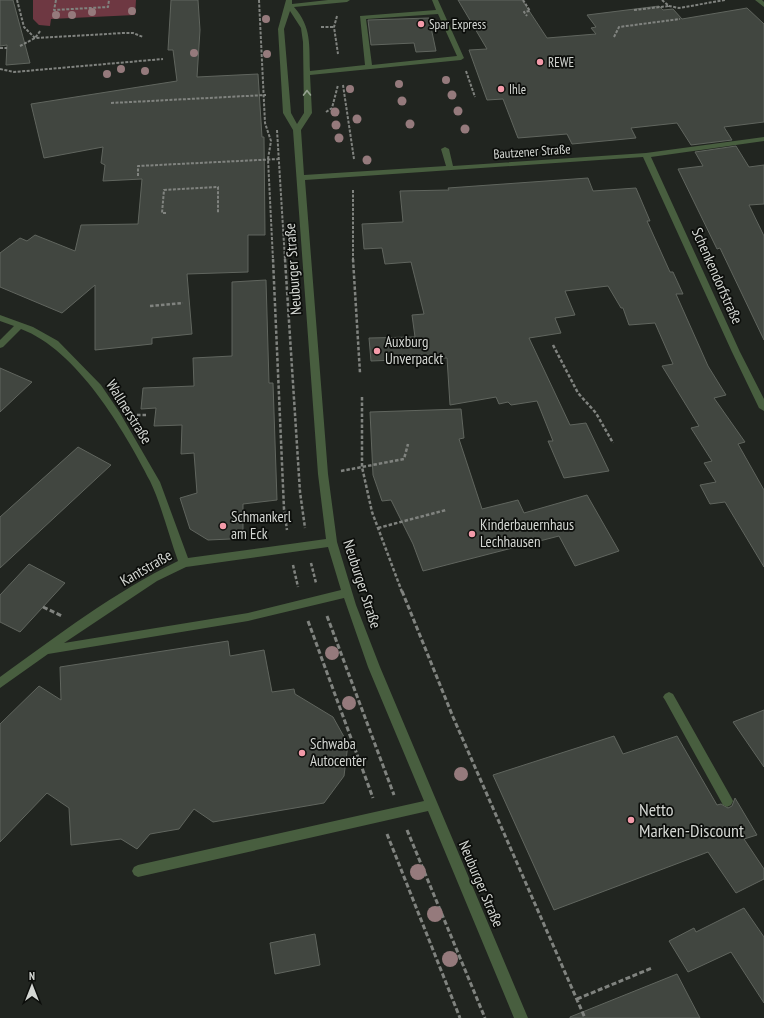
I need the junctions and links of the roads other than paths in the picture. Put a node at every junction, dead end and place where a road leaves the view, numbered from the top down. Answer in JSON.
{"nodes":[{"id":1,"x":344,"y":0,"type":"edge"},
{"id":2,"x":435,"y":0,"type":"edge"},
{"id":3,"x":758,"y":0,"type":"edge"},
{"id":4,"x":289,"y":3,"type":"edge"},
{"id":5,"x":764,"y":5,"type":"edge"},
{"id":6,"x":439,"y":12,"type":"junction"},
{"id":7,"x":369,"y":68,"type":"junction"},
{"id":8,"x":307,"y":73,"type":"junction"},
{"id":9,"x":297,"y":130,"type":"junction"},
{"id":10,"x":764,"y":139,"type":"edge"},
{"id":11,"x":445,"y":149,"type":"dead end"},
{"id":12,"x":646,"y":155,"type":"junction"},
{"id":13,"x":450,"y":168,"type":"junction"},
{"id":14,"x":301,"y":178,"type":"junction"},
{"id":15,"x":0,"y":318,"type":"edge"},
{"id":16,"x":20,"y":325,"type":"junction"},
{"id":17,"x":0,"y":345,"type":"edge"},
{"id":18,"x":764,"y":408,"type":"edge"},
{"id":19,"x":332,"y":542,"type":"junction"},
{"id":20,"x":184,"y":563,"type":"junction"},
{"id":21,"x":347,"y":593,"type":"junction"},
{"id":22,"x":46,"y":651,"type":"junction"},
{"id":23,"x":0,"y":683,"type":"edge"},
{"id":24,"x":669,"y":697,"type":"dead end"},
{"id":25,"x":727,"y":801,"type":"dead end"},
{"id":26,"x":431,"y":805,"type":"junction"},
{"id":27,"x":138,"y":871,"type":"dead end"},
{"id":28,"x":521,"y":1018,"type":"edge"}],
"edges":[{"from":1,"to":4,"type":"street"},
{"from":2,"to":6,"type":"street"},
{"from":3,"to":5,"type":"street"},
{"from":4,"to":8,"type":"street"},
{"from":4,"to":9,"type":"street","name":"Neuburger Straße"},
{"from":6,"to":7,"type":"street"},
{"from":6,"to":7,"type":"street"},
{"from":7,"to":8,"type":"street"},
{"from":9,"to":8,"type":"street","one_way":true},
{"from":9,"to":14,"type":"street","name":"Neuburger Straße"},
{"from":10,"to":12,"type":"street","name":"Bautzener Straße"},
{"from":11,"to":13,"type":"street"},
{"from":12,"to":13,"type":"street","name":"Bautzener Straße"},
{"from":12,"to":18,"type":"street","name":"Schenkendorfstraße"},
{"from":13,"to":14,"type":"street","name":"Bautzener Straße"},
{"from":14,"to":19,"type":"street","name":"Neuburger Straße"},
{"from":15,"to":16,"type":"street","name":"Wallnerstraße"},
{"from":16,"to":17,"type":"street"},
{"from":16,"to":20,"type":"street","name":"Wallnerstraße"},
{"from":19,"to":20,"type":"street","name":"Kantstraße"},
{"from":19,"to":21,"type":"street","name":"Neuburger Straße"},
{"from":20,"to":22,"type":"street","name":"Kantstraße"},
{"from":21,"to":22,"type":"street"},
{"from":21,"to":26,"type":"street","name":"Neuburger Straße"},
{"from":22,"to":23,"type":"street","name":"Kantstraße"},
{"from":24,"to":25,"type":"street"},
{"from":26,"to":27,"type":"street"},
{"from":26,"to":28,"type":"street","name":"Neuburger Straße"}]}
